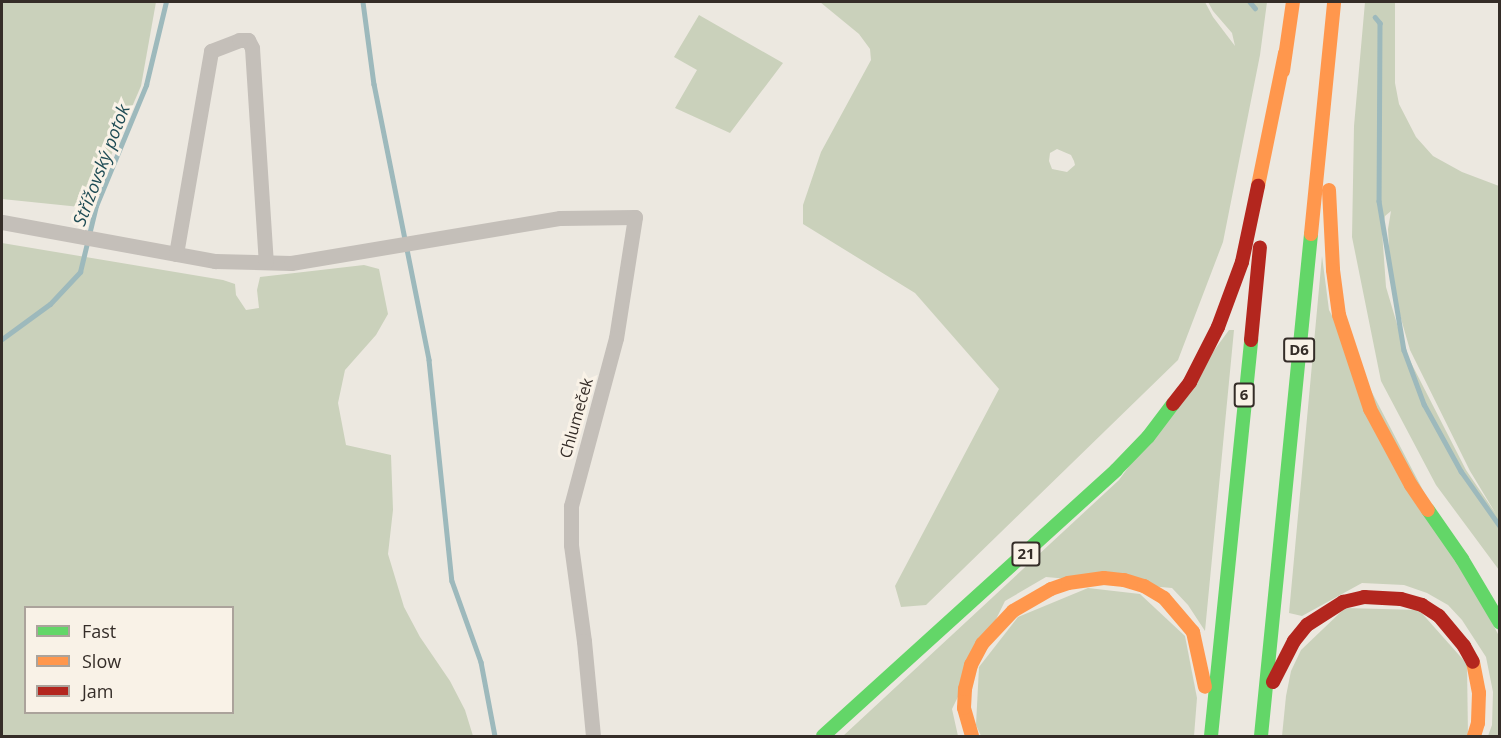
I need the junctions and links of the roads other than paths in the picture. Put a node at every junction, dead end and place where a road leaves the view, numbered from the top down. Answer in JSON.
{"nodes":[{"id":1,"x":1293,"y":2,"type":"edge"},
{"id":2,"x":1334,"y":2,"type":"edge"},
{"id":3,"x":1285,"y":54,"type":"junction"},
{"id":4,"x":1324,"y":108,"type":"junction"},
{"id":5,"x":2,"y":222,"type":"edge"},
{"id":6,"x":176,"y":254,"type":"junction"},
{"id":7,"x":266,"y":262,"type":"junction"},
{"id":8,"x":1462,"y":559,"type":"junction"},
{"id":9,"x":1500,"y":605,"type":"edge"},
{"id":10,"x":1500,"y":622,"type":"edge"},
{"id":11,"x":1265,"y":698,"type":"junction"},
{"id":12,"x":593,"y":736,"type":"edge"},
{"id":13,"x":823,"y":736,"type":"edge"},
{"id":14,"x":972,"y":736,"type":"edge"},
{"id":15,"x":1209,"y":736,"type":"edge"},
{"id":16,"x":1261,"y":736,"type":"edge"},
{"id":17,"x":1474,"y":736,"type":"edge"}],
"edges":[{"from":1,"to":3,"type":"highway","number":"6"},
{"from":2,"to":4,"type":"highway","number":"D6"},
{"from":3,"to":13,"type":"highway","number":"21"},
{"from":3,"to":15,"type":"highway","number":"6"},
{"from":4,"to":8,"type":"highway"},
{"from":4,"to":11,"type":"highway","number":"D6"},
{"from":5,"to":6,"type":"street"},
{"from":6,"to":7,"type":"street"},
{"from":6,"to":7,"type":"street"},
{"from":7,"to":12,"type":"street","name":"Chlumeček"},
{"from":8,"to":9,"type":"highway"},
{"from":8,"to":10,"type":"highway"},
{"from":11,"to":16,"type":"highway"},
{"from":11,"to":17,"type":"highway"},
{"from":14,"to":15,"type":"highway","number":"6"}]}
